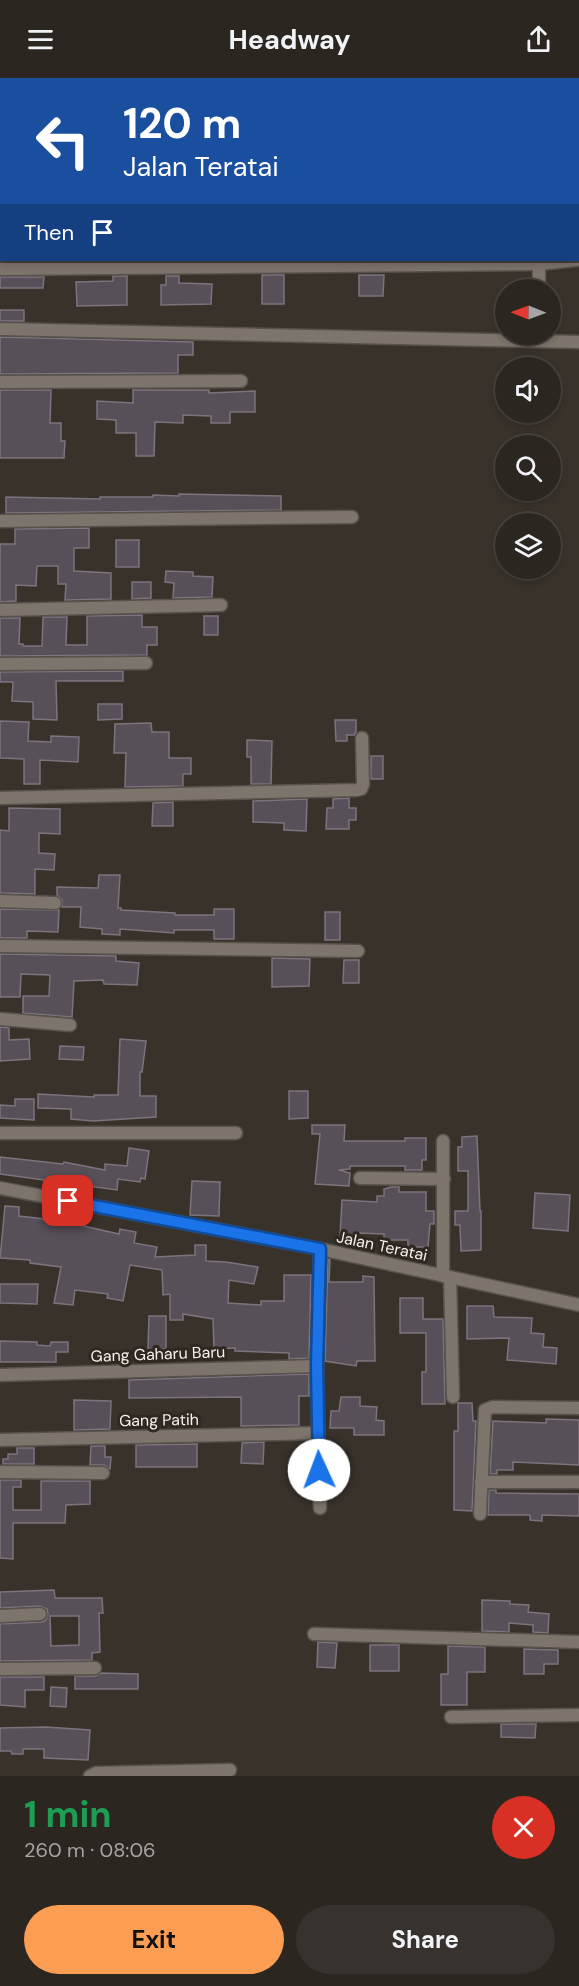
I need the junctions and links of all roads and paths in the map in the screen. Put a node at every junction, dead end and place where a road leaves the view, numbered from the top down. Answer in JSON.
{"nodes":[{"id":1,"x":562,"y":261,"type":"edge"},
{"id":2,"x":539,"y":264,"type":"junction"},
{"id":3,"x":0,"y":269,"type":"edge"},
{"id":4,"x":539,"y":279,"type":"edge"},
{"id":5,"x":0,"y":329,"type":"edge"},
{"id":6,"x":495,"y":337,"type":"edge"},
{"id":7,"x":561,"y":340,"type":"edge"},
{"id":8,"x":579,"y":342,"type":"edge"},
{"id":9,"x":241,"y":381,"type":"dead end"},
{"id":10,"x":0,"y":382,"type":"edge"},
{"id":11,"x":352,"y":517,"type":"dead end"},
{"id":12,"x":0,"y":521,"type":"edge"},
{"id":13,"x":221,"y":605,"type":"dead end"},
{"id":14,"x":0,"y":609,"type":"edge"},
{"id":15,"x":146,"y":663,"type":"dead end"},
{"id":16,"x":0,"y":664,"type":"edge"},
{"id":17,"x":362,"y":738,"type":"dead end"},
{"id":18,"x":0,"y":798,"type":"edge"},
{"id":19,"x":0,"y":901,"type":"edge"},
{"id":20,"x":55,"y":903,"type":"dead end"},
{"id":21,"x":0,"y":946,"type":"edge"},
{"id":22,"x":358,"y":951,"type":"dead end"},
{"id":23,"x":0,"y":1019,"type":"edge"},
{"id":24,"x":70,"y":1024,"type":"dead end"},
{"id":25,"x":0,"y":1132,"type":"edge"},
{"id":26,"x":236,"y":1133,"type":"dead end"},
{"id":27,"x":443,"y":1141,"type":"dead end"},
{"id":28,"x":360,"y":1178,"type":"dead end"},
{"id":29,"x":444,"y":1179,"type":"junction"},
{"id":30,"x":0,"y":1188,"type":"edge"},
{"id":31,"x":320,"y":1249,"type":"junction"},
{"id":32,"x":447,"y":1276,"type":"junction"},
{"id":33,"x":579,"y":1305,"type":"edge"},
{"id":34,"x":317,"y":1366,"type":"junction"},
{"id":35,"x":0,"y":1375,"type":"edge"},
{"id":36,"x":453,"y":1397,"type":"dead end"},
{"id":37,"x":579,"y":1408,"type":"edge"},
{"id":38,"x":318,"y":1433,"type":"junction"},
{"id":39,"x":0,"y":1440,"type":"edge"},
{"id":40,"x":0,"y":1472,"type":"edge"},
{"id":41,"x":103,"y":1473,"type":"dead end"},
{"id":42,"x":481,"y":1482,"type":"junction"},
{"id":43,"x":579,"y":1482,"type":"edge"},
{"id":44,"x":320,"y":1508,"type":"dead end"},
{"id":45,"x":480,"y":1514,"type":"dead end"},
{"id":46,"x":40,"y":1614,"type":"dead end"},
{"id":47,"x":0,"y":1617,"type":"edge"},
{"id":48,"x":314,"y":1634,"type":"dead end"},
{"id":49,"x":579,"y":1642,"type":"edge"},
{"id":50,"x":95,"y":1668,"type":"dead end"},
{"id":51,"x":0,"y":1669,"type":"edge"},
{"id":52,"x":579,"y":1715,"type":"edge"},
{"id":53,"x":451,"y":1717,"type":"dead end"},
{"id":54,"x":230,"y":1770,"type":"dead end"},
{"id":55,"x":90,"y":1776,"type":"edge"}],
"edges":[{"from":1,"to":2,"type":"street"},
{"from":2,"to":3,"type":"street"},
{"from":2,"to":4,"type":"street"},
{"from":5,"to":6,"type":"street"},
{"from":7,"to":8,"type":"street"},
{"from":9,"to":10,"type":"street"},
{"from":11,"to":12,"type":"street"},
{"from":13,"to":14,"type":"street"},
{"from":15,"to":16,"type":"street"},
{"from":17,"to":18,"type":"street"},
{"from":19,"to":20,"type":"street"},
{"from":21,"to":22,"type":"street"},
{"from":23,"to":24,"type":"street"},
{"from":25,"to":26,"type":"street"},
{"from":27,"to":29,"type":"street"},
{"from":28,"to":29,"type":"street"},
{"from":29,"to":32,"type":"street"},
{"from":30,"to":31,"type":"street","name":"Jalan Teratai"},
{"from":31,"to":32,"type":"street","name":"Jalan Teratai"},
{"from":31,"to":34,"type":"street"},
{"from":32,"to":33,"type":"street","name":"Jalan Teratai"},
{"from":32,"to":36,"type":"street"},
{"from":34,"to":35,"type":"street","name":"Gang Gaharu Baru"},
{"from":34,"to":38,"type":"street"},
{"from":37,"to":42,"type":"street"},
{"from":38,"to":39,"type":"street","name":"Gang Patih"},
{"from":38,"to":44,"type":"street"},
{"from":40,"to":41,"type":"street"},
{"from":42,"to":43,"type":"street"},
{"from":42,"to":45,"type":"street"},
{"from":46,"to":47,"type":"street"},
{"from":48,"to":49,"type":"street"},
{"from":50,"to":51,"type":"street"},
{"from":52,"to":53,"type":"street"},
{"from":54,"to":55,"type":"street"}]}
